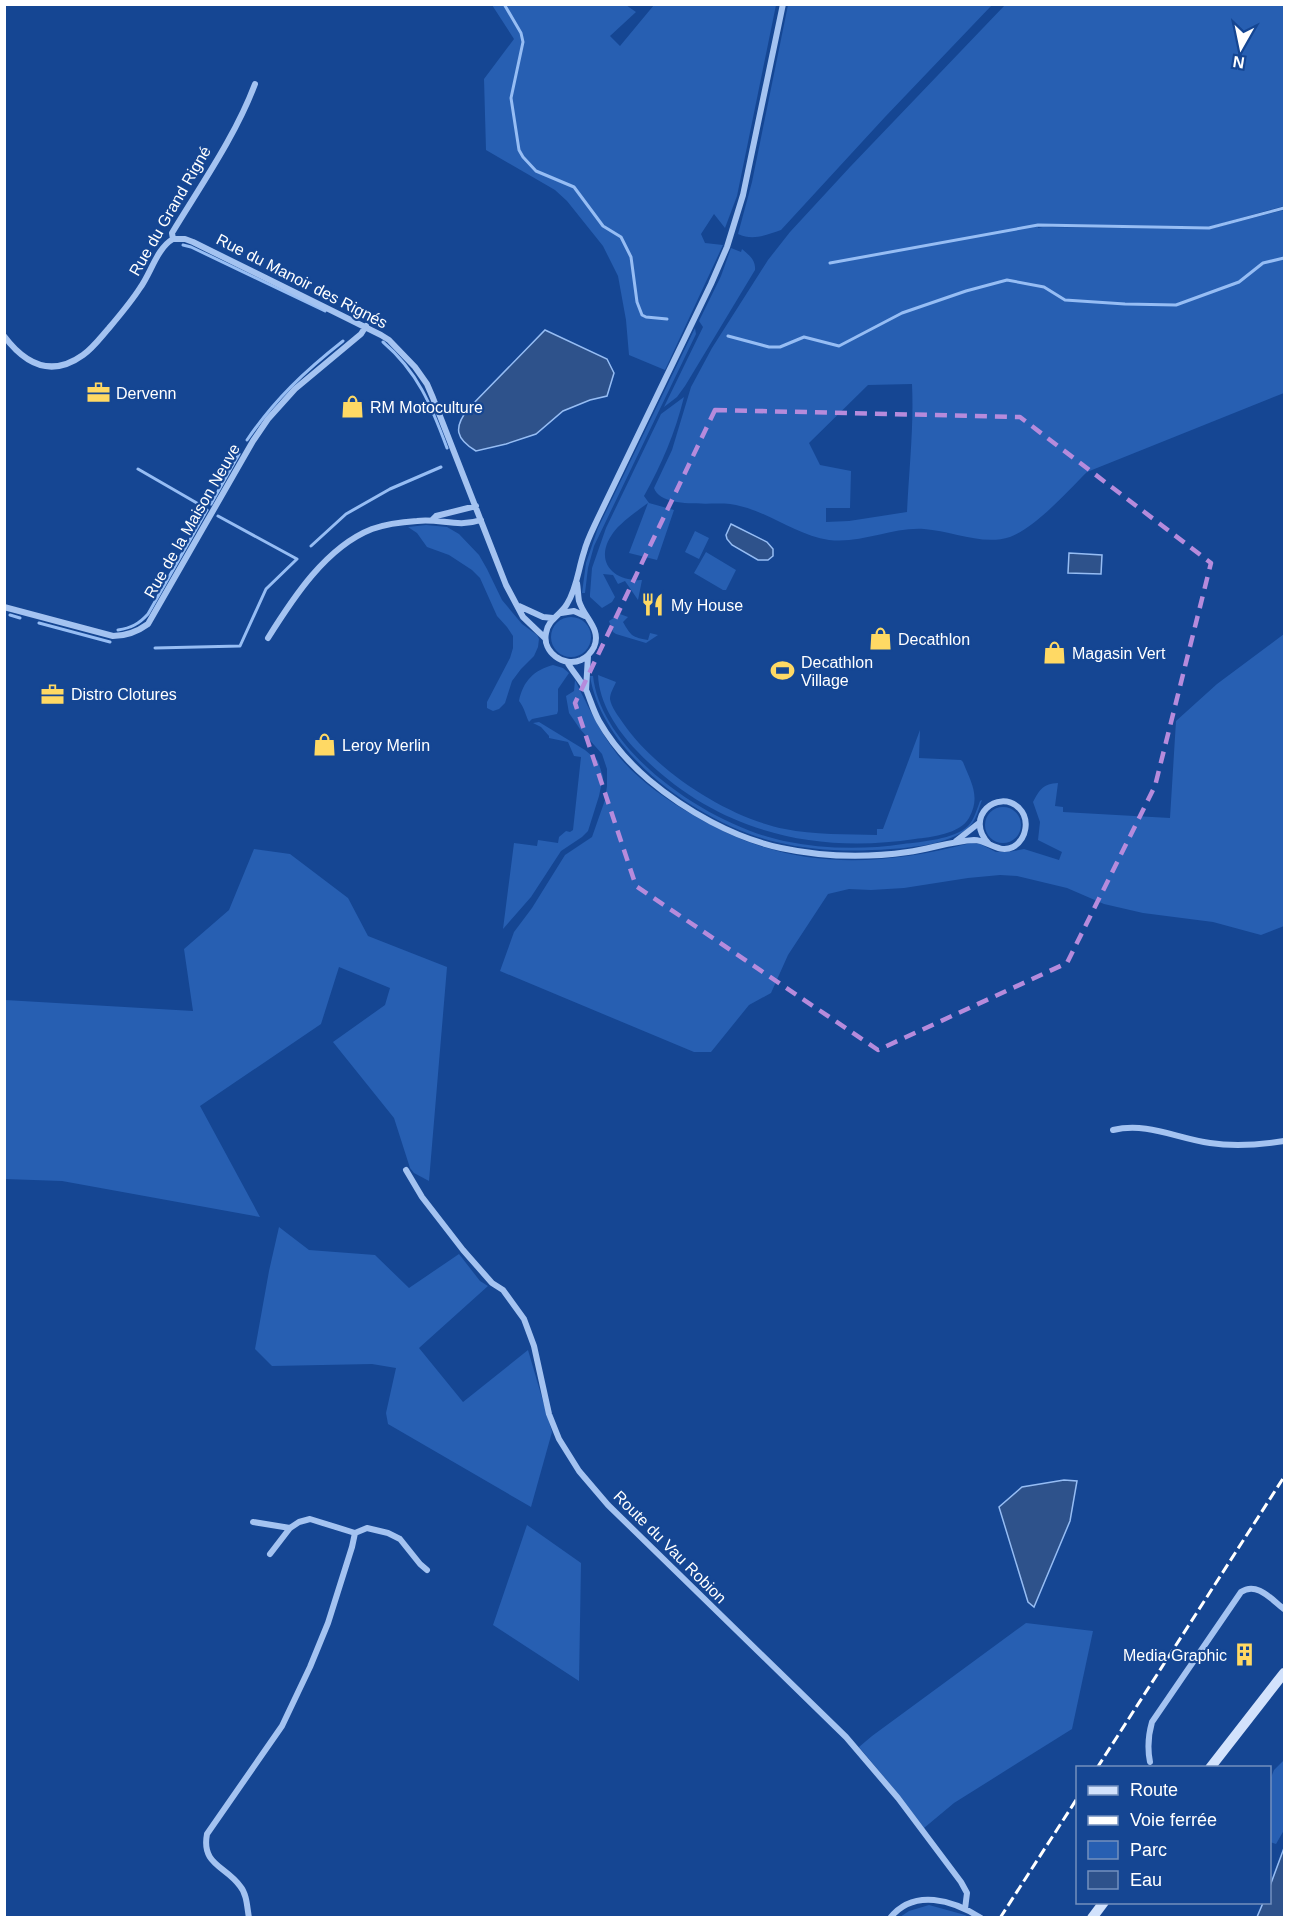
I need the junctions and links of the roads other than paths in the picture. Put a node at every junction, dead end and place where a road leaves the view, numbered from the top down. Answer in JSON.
{"nodes":[{"id":1,"x":783,"y":4,"type":"edge"},
{"id":2,"x":255,"y":84,"type":"dead end"},
{"id":3,"x":174,"y":239,"type":"junction"},
{"id":4,"x":366,"y":326,"type":"junction"},
{"id":5,"x":4,"y":336,"type":"edge"},
{"id":6,"x":476,"y":506,"type":"junction"},
{"id":7,"x":433,"y":519,"type":"junction"},
{"id":8,"x":481,"y":520,"type":"junction"},
{"id":9,"x":577,"y":583,"type":"junction"},
{"id":10,"x":519,"y":606,"type":"junction"},
{"id":11,"x":6,"y":608,"type":"edge"},
{"id":12,"x":560,"y":614,"type":"junction"},
{"id":13,"x":587,"y":617,"type":"junction"},
{"id":14,"x":553,"y":618,"type":"junction"},
{"id":15,"x":268,"y":638,"type":"dead end"},
{"id":16,"x":545,"y":638,"type":"junction"},
{"id":17,"x":588,"y":656,"type":"junction"},
{"id":18,"x":567,"y":662,"type":"junction"},
{"id":19,"x":586,"y":691,"type":"junction"},
{"id":20,"x":979,"y":823,"type":"junction"},
{"id":21,"x":956,"y":841,"type":"junction"},
{"id":22,"x":989,"y":844,"type":"junction"},
{"id":23,"x":1113,"y":1130,"type":"dead end"},
{"id":24,"x":1284,"y":1141,"type":"edge"},
{"id":25,"x":406,"y":1170,"type":"dead end"},
{"id":26,"x":253,"y":1522,"type":"dead end"},
{"id":27,"x":290,"y":1528,"type":"junction"},
{"id":28,"x":355,"y":1533,"type":"junction"},
{"id":29,"x":270,"y":1554,"type":"dead end"},
{"id":30,"x":427,"y":1570,"type":"dead end"},
{"id":31,"x":1284,"y":1609,"type":"edge"},
{"id":32,"x":1284,"y":1673,"type":"edge"},
{"id":33,"x":1150,"y":1762,"type":"dead end"},
{"id":34,"x":1211,"y":1766,"type":"edge"},
{"id":35,"x":1102,"y":1904,"type":"edge"},
{"id":36,"x":965,"y":1909,"type":"junction"},
{"id":37,"x":249,"y":1917,"type":"edge"},
{"id":38,"x":890,"y":1917,"type":"edge"},
{"id":39,"x":981,"y":1917,"type":"edge"},
{"id":40,"x":1092,"y":1917,"type":"edge"}],
"edges":[{"from":1,"to":9,"type":"street"},
{"from":2,"to":3,"type":"street","name":"Rue du Grand Rigné"},
{"from":3,"to":4,"type":"street","name":"Rue du Manoir des Rignés"},
{"from":3,"to":5,"type":"street","name":"Rue du Grand Rigné"},
{"from":4,"to":6,"type":"street","name":"Rue du Manoir des Rignés"},
{"from":4,"to":11,"type":"street","name":"Rue de la Maison Neuve"},
{"from":6,"to":7,"type":"street"},
{"from":6,"to":8,"type":"street","name":"Rue du Manoir des Rignés"},
{"from":7,"to":8,"type":"street"},
{"from":7,"to":15,"type":"street"},
{"from":8,"to":10,"type":"street","name":"Rue du Manoir des Rignés"},
{"from":9,"to":12,"type":"street"},
{"from":9,"to":13,"type":"street"},
{"from":10,"to":14,"type":"street"},
{"from":10,"to":16,"type":"street","name":"Rue du Manoir des Rignés"},
{"from":12,"to":13,"type":"street"},
{"from":12,"to":14,"type":"street"},
{"from":13,"to":17,"type":"street"},
{"from":14,"to":16,"type":"street"},
{"from":16,"to":18,"type":"street"},
{"from":17,"to":18,"type":"street"},
{"from":17,"to":19,"type":"street"},
{"from":18,"to":19,"type":"street"},
{"from":19,"to":21,"type":"street"},
{"from":20,"to":21,"type":"street"},
{"from":20,"to":22,"type":"street"},
{"from":20,"to":22,"type":"street"},
{"from":21,"to":22,"type":"street"},
{"from":23,"to":24,"type":"street"},
{"from":25,"to":36,"type":"street","name":"Route du Vau Robion"},
{"from":26,"to":27,"type":"street"},
{"from":27,"to":28,"type":"street"},
{"from":27,"to":29,"type":"street"},
{"from":28,"to":30,"type":"street"},
{"from":28,"to":37,"type":"street"},
{"from":31,"to":33,"type":"street"},
{"from":32,"to":34,"type":"main road"},
{"from":35,"to":40,"type":"main road"},
{"from":36,"to":38,"type":"street"},
{"from":36,"to":39,"type":"street"}]}
